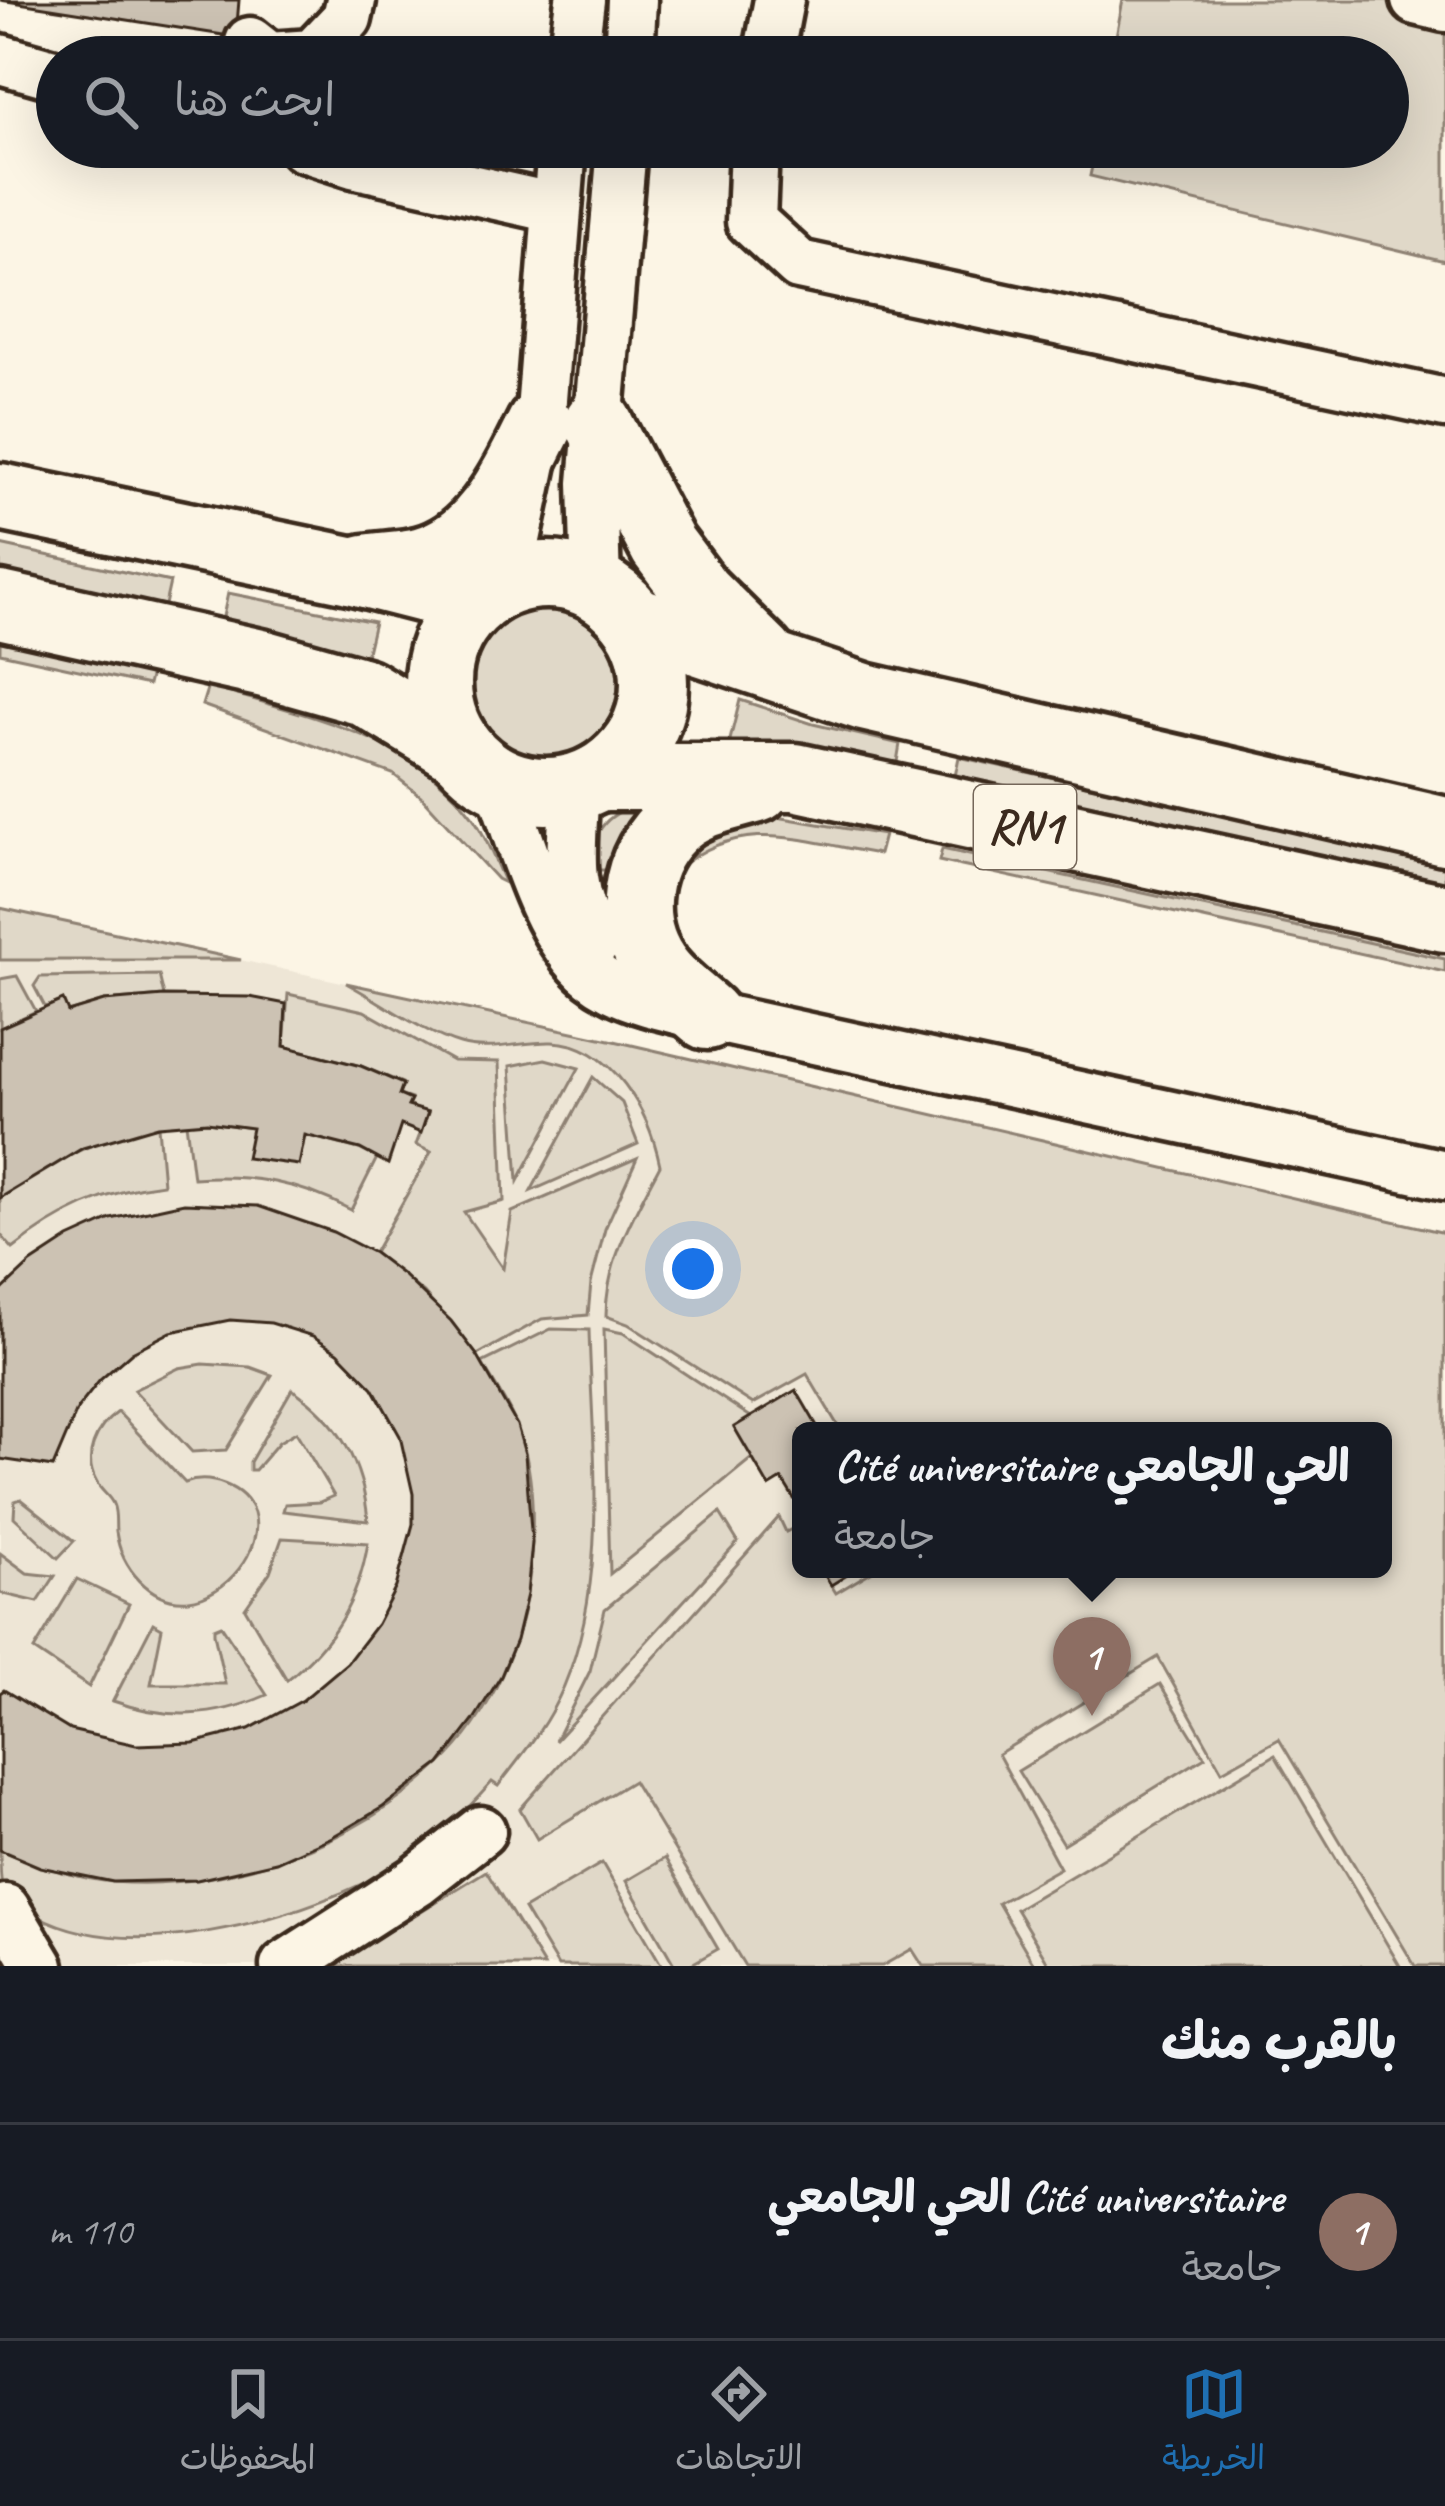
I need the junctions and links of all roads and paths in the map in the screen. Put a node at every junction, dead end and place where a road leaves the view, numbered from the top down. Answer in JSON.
{"nodes":[{"id":1,"x":351,"y":0,"type":"edge"},
{"id":2,"x":580,"y":0,"type":"edge"},
{"id":3,"x":632,"y":0,"type":"edge"},
{"id":4,"x":779,"y":0,"type":"edge"},
{"id":5,"x":1416,"y":0,"type":"edge"},
{"id":6,"x":1445,"y":7,"type":"edge"},
{"id":7,"x":330,"y":36,"type":"edge"},
{"id":8,"x":576,"y":36,"type":"edge"},
{"id":9,"x":629,"y":36,"type":"edge"},
{"id":10,"x":772,"y":36,"type":"edge"},
{"id":11,"x":0,"y":59,"type":"edge"},
{"id":12,"x":36,"y":69,"type":"edge"},
{"id":13,"x":375,"y":168,"type":"edge"},
{"id":14,"x":560,"y":168,"type":"edge"},
{"id":15,"x":618,"y":168,"type":"edge"},
{"id":16,"x":753,"y":168,"type":"edge"},
{"id":17,"x":555,"y":208,"type":"junction"},
{"id":18,"x":1445,"y":403,"type":"edge"},
{"id":19,"x":569,"y":423,"type":"junction"},
{"id":20,"x":0,"y":497,"type":"edge"},
{"id":21,"x":350,"y":570,"type":"junction"},
{"id":22,"x":487,"y":594,"type":"junction"},
{"id":23,"x":616,"y":603,"type":"junction"},
{"id":24,"x":0,"y":605,"type":"edge"},
{"id":25,"x":778,"y":670,"type":"junction"},
{"id":26,"x":480,"y":765,"type":"junction"},
{"id":27,"x":795,"y":777,"type":"junction"},
{"id":28,"x":587,"y":782,"type":"junction"},
{"id":29,"x":1445,"y":831,"type":"edge"},
{"id":30,"x":1445,"y":918,"type":"edge"},
{"id":31,"x":686,"y":1011,"type":"junction"},
{"id":32,"x":1445,"y":1174,"type":"edge"},
{"id":33,"x":481,"y":1831,"type":"dead end"},
{"id":34,"x":5,"y":1909,"type":"dead end"},
{"id":35,"x":39,"y":1966,"type":"edge"},
{"id":36,"x":284,"y":1966,"type":"edge"}],
"edges":[{"from":1,"to":7,"type":"street"},
{"from":2,"to":8,"type":"street"},
{"from":3,"to":9,"type":"street"},
{"from":4,"to":10,"type":"street"},
{"from":5,"to":6,"type":"street"},
{"from":11,"to":12,"type":"street"},
{"from":13,"to":17,"type":"street"},
{"from":14,"to":17,"type":"street"},
{"from":15,"to":19,"type":"street"},
{"from":16,"to":18,"type":"street"},
{"from":17,"to":19,"type":"street"},
{"from":19,"to":21,"type":"highway"},
{"from":19,"to":22,"type":"street"},
{"from":19,"to":23,"type":"street"},
{"from":19,"to":25,"type":"highway"},
{"from":20,"to":21,"type":"highway","number":"RN1"},
{"from":21,"to":22,"type":"highway","number":"RN1"},
{"from":22,"to":23,"type":"highway","number":"RN1"},
{"from":22,"to":26,"type":"highway"},
{"from":23,"to":25,"type":"highway","number":"RN1"},
{"from":23,"to":28,"type":"highway"},
{"from":24,"to":26,"type":"highway","number":"RN1"},
{"from":25,"to":29,"type":"highway","number":"RN1"},
{"from":26,"to":28,"type":"highway","number":"RN1"},
{"from":26,"to":31,"type":"street"},
{"from":27,"to":28,"type":"highway","number":"RN1"},
{"from":27,"to":30,"type":"highway","number":"RN1"},
{"from":27,"to":31,"type":"highway"},
{"from":28,"to":31,"type":"street"},
{"from":31,"to":32,"type":"street"},
{"from":33,"to":36,"type":"street"},
{"from":34,"to":35,"type":"street"}]}
